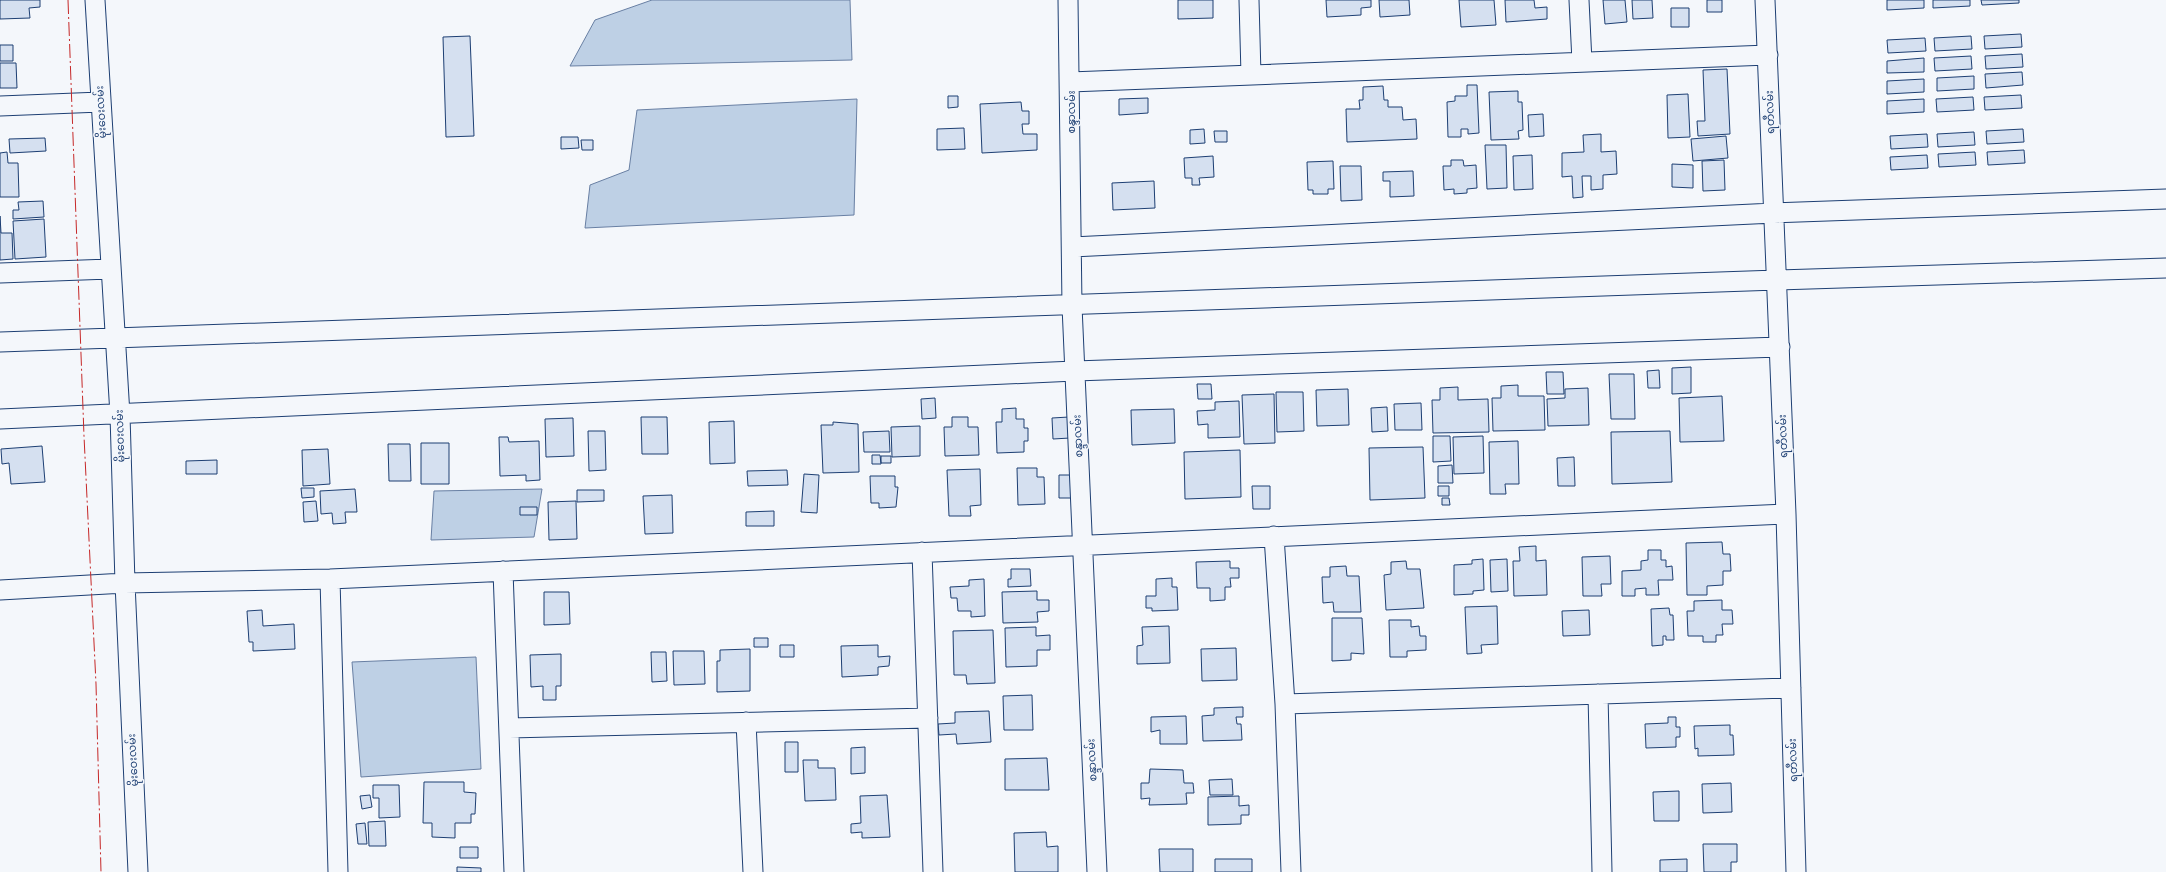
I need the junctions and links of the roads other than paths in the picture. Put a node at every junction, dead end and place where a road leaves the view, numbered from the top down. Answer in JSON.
{"nodes":[{"id":1,"x":94,"y":0,"type":"edge"},
{"id":2,"x":1068,"y":0,"type":"edge"},
{"id":3,"x":1249,"y":0,"type":"edge"},
{"id":4,"x":1579,"y":0,"type":"edge"},
{"id":5,"x":1765,"y":0,"type":"edge"},
{"id":6,"x":1768,"y":55,"type":"junction"},
{"id":7,"x":1582,"y":62,"type":"junction"},
{"id":8,"x":1251,"y":75,"type":"junction"},
{"id":9,"x":1070,"y":82,"type":"junction"},
{"id":10,"x":101,"y":102,"type":"junction"},
{"id":11,"x":0,"y":106,"type":"edge"},
{"id":12,"x":2166,"y":200,"type":"edge"},
{"id":13,"x":1774,"y":213,"type":"junction"},
{"id":14,"x":1072,"y":247,"type":"junction"},
{"id":15,"x":2166,"y":268,"type":"edge"},
{"id":16,"x":110,"y":269,"type":"junction"},
{"id":17,"x":0,"y":272,"type":"edge"},
{"id":18,"x":1777,"y":280,"type":"junction"},
{"id":19,"x":1072,"y":306,"type":"junction"},
{"id":20,"x":115,"y":337,"type":"junction"},
{"id":21,"x":0,"y":342,"type":"edge"},
{"id":22,"x":1780,"y":347,"type":"junction"},
{"id":23,"x":1075,"y":371,"type":"junction"},
{"id":24,"x":120,"y":415,"type":"junction"},
{"id":25,"x":0,"y":419,"type":"edge"},
{"id":26,"x":1786,"y":514,"type":"junction"},
{"id":27,"x":1274,"y":536,"type":"junction"},
{"id":28,"x":1083,"y":545,"type":"junction"},
{"id":29,"x":922,"y":552,"type":"junction"},
{"id":30,"x":503,"y":571,"type":"junction"},
{"id":31,"x":330,"y":579,"type":"junction"},
{"id":32,"x":125,"y":583,"type":"junction"},
{"id":33,"x":0,"y":590,"type":"edge"},
{"id":34,"x":1791,"y":688,"type":"junction"},
{"id":35,"x":1598,"y":694,"type":"junction"},
{"id":36,"x":1285,"y":704,"type":"junction"},
{"id":37,"x":928,"y":718,"type":"junction"},
{"id":38,"x":746,"y":722,"type":"junction"},
{"id":39,"x":509,"y":728,"type":"junction"},
{"id":40,"x":138,"y":872,"type":"edge"},
{"id":41,"x":338,"y":872,"type":"edge"},
{"id":42,"x":514,"y":872,"type":"edge"},
{"id":43,"x":753,"y":872,"type":"edge"},
{"id":44,"x":933,"y":872,"type":"edge"},
{"id":45,"x":1097,"y":872,"type":"edge"},
{"id":46,"x":1291,"y":872,"type":"edge"},
{"id":47,"x":1602,"y":872,"type":"edge"},
{"id":48,"x":1796,"y":872,"type":"edge"}],
"edges":[{"from":1,"to":10,"type":"street","name":"မိုးဝေးလမ်း"},
{"from":2,"to":9,"type":"street","name":"စန္ဒာလမ်း"},
{"from":3,"to":8,"type":"street"},
{"from":4,"to":7,"type":"street"},
{"from":5,"to":6,"type":"street","name":"ရတီလမ်း"},
{"from":6,"to":7,"type":"street"},
{"from":6,"to":13,"type":"street","name":"ရတီလမ်း"},
{"from":7,"to":8,"type":"street"},
{"from":8,"to":9,"type":"street"},
{"from":9,"to":14,"type":"street","name":"စန္ဒာလမ်း"},
{"from":10,"to":11,"type":"street"},
{"from":10,"to":16,"type":"street","name":"မိုးဝေးလမ်း"},
{"from":12,"to":13,"type":"street"},
{"from":13,"to":14,"type":"street"},
{"from":13,"to":18,"type":"street","name":"ရတီလမ်း"},
{"from":14,"to":19,"type":"street","name":"စန္ဒာလမ်း"},
{"from":15,"to":18,"type":"street"},
{"from":16,"to":17,"type":"street"},
{"from":16,"to":20,"type":"street","name":"မိုးဝေးလမ်း"},
{"from":18,"to":19,"type":"street"},
{"from":18,"to":22,"type":"street","name":"ရတီလမ်း"},
{"from":19,"to":20,"type":"street"},
{"from":19,"to":23,"type":"street","name":"စန္ဒာလမ်း"},
{"from":20,"to":21,"type":"street"},
{"from":20,"to":24,"type":"street","name":"မိုးဝေးလမ်း"},
{"from":22,"to":23,"type":"street"},
{"from":22,"to":26,"type":"street","name":"ရတီလမ်း"},
{"from":23,"to":24,"type":"street"},
{"from":23,"to":28,"type":"street","name":"စန္ဒာလမ်း"},
{"from":24,"to":25,"type":"street"},
{"from":24,"to":32,"type":"street","name":"မိုးဝေးလမ်း"},
{"from":26,"to":27,"type":"street"},
{"from":26,"to":34,"type":"street","name":"ရတီလမ်း"},
{"from":27,"to":28,"type":"street"},
{"from":27,"to":36,"type":"street"},
{"from":28,"to":29,"type":"street"},
{"from":28,"to":45,"type":"street","name":"စန္ဒာလမ်း"},
{"from":29,"to":30,"type":"street"},
{"from":29,"to":37,"type":"street"},
{"from":30,"to":31,"type":"street"},
{"from":30,"to":39,"type":"street"},
{"from":31,"to":32,"type":"street"},
{"from":31,"to":41,"type":"street"},
{"from":32,"to":33,"type":"street"},
{"from":32,"to":40,"type":"street","name":"မိုးဝေးလမ်း"},
{"from":34,"to":35,"type":"street"},
{"from":34,"to":48,"type":"street","name":"ရတီလမ်း"},
{"from":35,"to":36,"type":"street"},
{"from":35,"to":47,"type":"street"},
{"from":36,"to":46,"type":"street"},
{"from":37,"to":38,"type":"street"},
{"from":37,"to":44,"type":"street"},
{"from":38,"to":39,"type":"street"},
{"from":38,"to":43,"type":"street"},
{"from":39,"to":42,"type":"street"}]}
